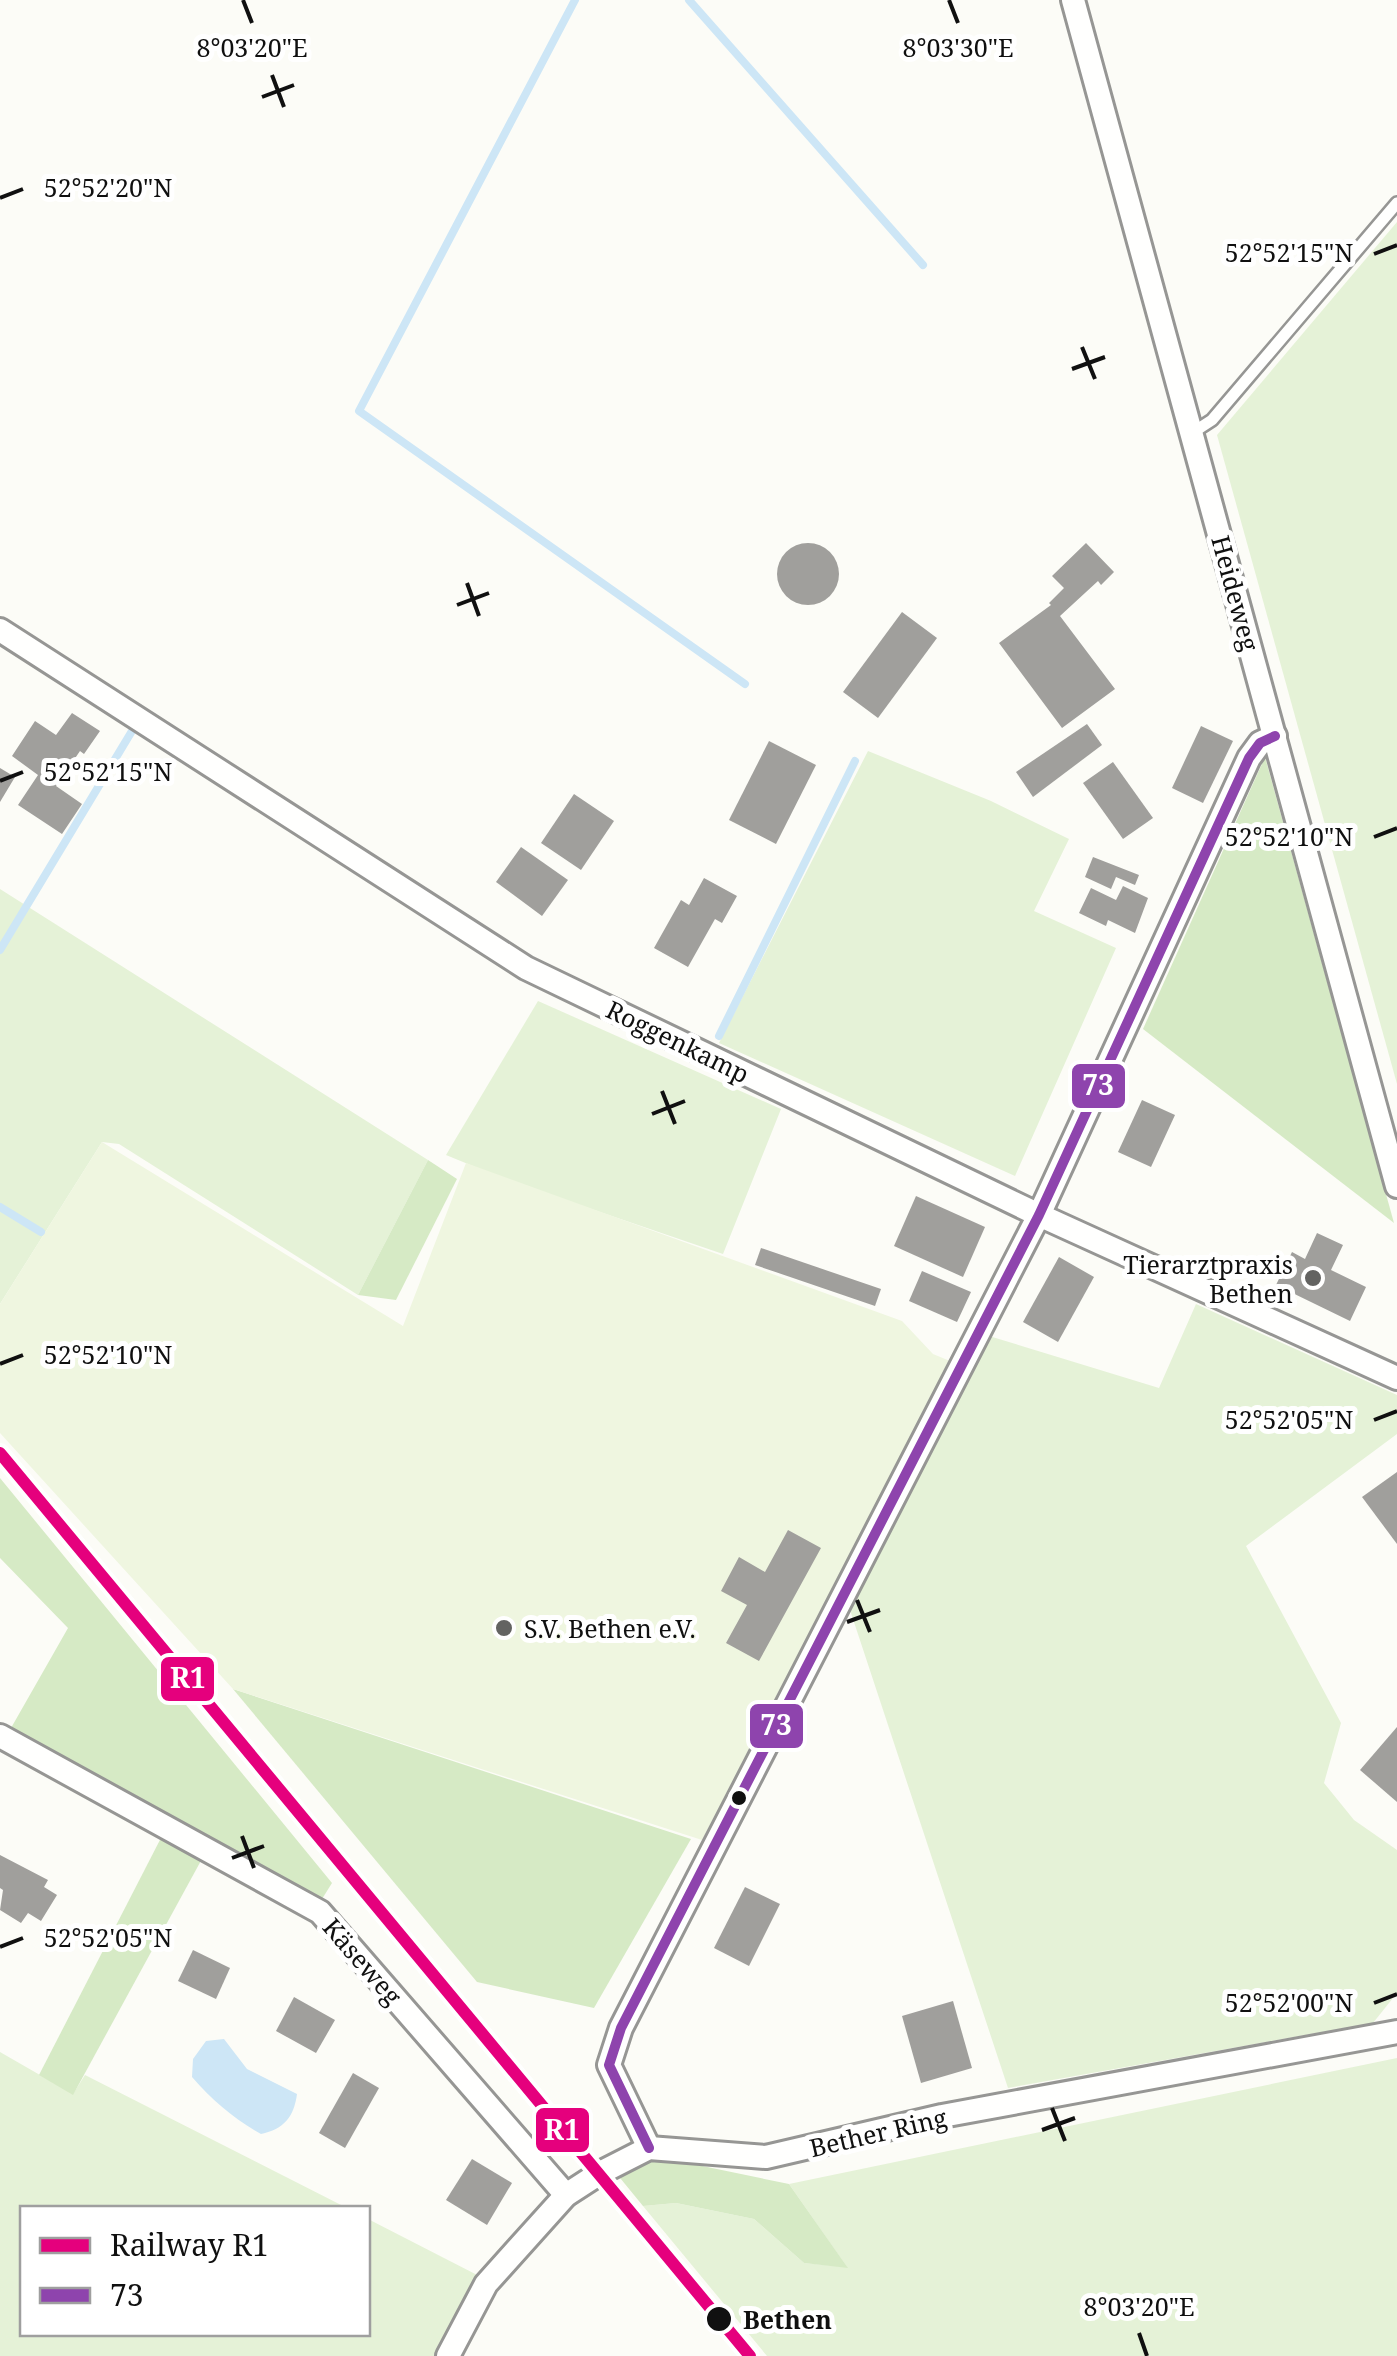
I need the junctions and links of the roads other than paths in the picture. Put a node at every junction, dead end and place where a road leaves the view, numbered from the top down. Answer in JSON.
{"nodes":[{"id":1,"x":1072,"y":0,"type":"edge"},
{"id":2,"x":1397,"y":202,"type":"edge"},
{"id":3,"x":1192,"y":433,"type":"junction"},
{"id":4,"x":0,"y":630,"type":"edge"},
{"id":5,"x":1275,"y":736,"type":"junction"},
{"id":6,"x":1397,"y":1186,"type":"edge"},
{"id":7,"x":1039,"y":1215,"type":"junction"},
{"id":8,"x":1397,"y":1378,"type":"edge"},
{"id":9,"x":0,"y":1736,"type":"edge"},
{"id":10,"x":727,"y":1824,"type":"junction"},
{"id":11,"x":702,"y":1840,"type":"dead end"},
{"id":12,"x":1397,"y":2032,"type":"edge"},
{"id":13,"x":649,"y":2148,"type":"junction"},
{"id":14,"x":566,"y":2196,"type":"junction"},
{"id":15,"x":448,"y":2356,"type":"edge"}],
"edges":[{"from":1,"to":3,"type":"street","name":"Heideweg"},
{"from":2,"to":3,"type":"lane"},
{"from":3,"to":5,"type":"street","name":"Heideweg"},
{"from":4,"to":7,"type":"street","name":"Roggenkamp"},
{"from":5,"to":6,"type":"street","name":"Heideweg"},
{"from":5,"to":7,"type":"street"},
{"from":7,"to":8,"type":"street","name":"Roggenkamp"},
{"from":7,"to":10,"type":"street"},
{"from":9,"to":14,"type":"street","name":"Käseweg"},
{"from":10,"to":11,"type":"lane"},
{"from":10,"to":13,"type":"street"},
{"from":12,"to":13,"type":"street","name":"Bether Ring"},
{"from":13,"to":14,"type":"street"},
{"from":14,"to":15,"type":"street"}]}
